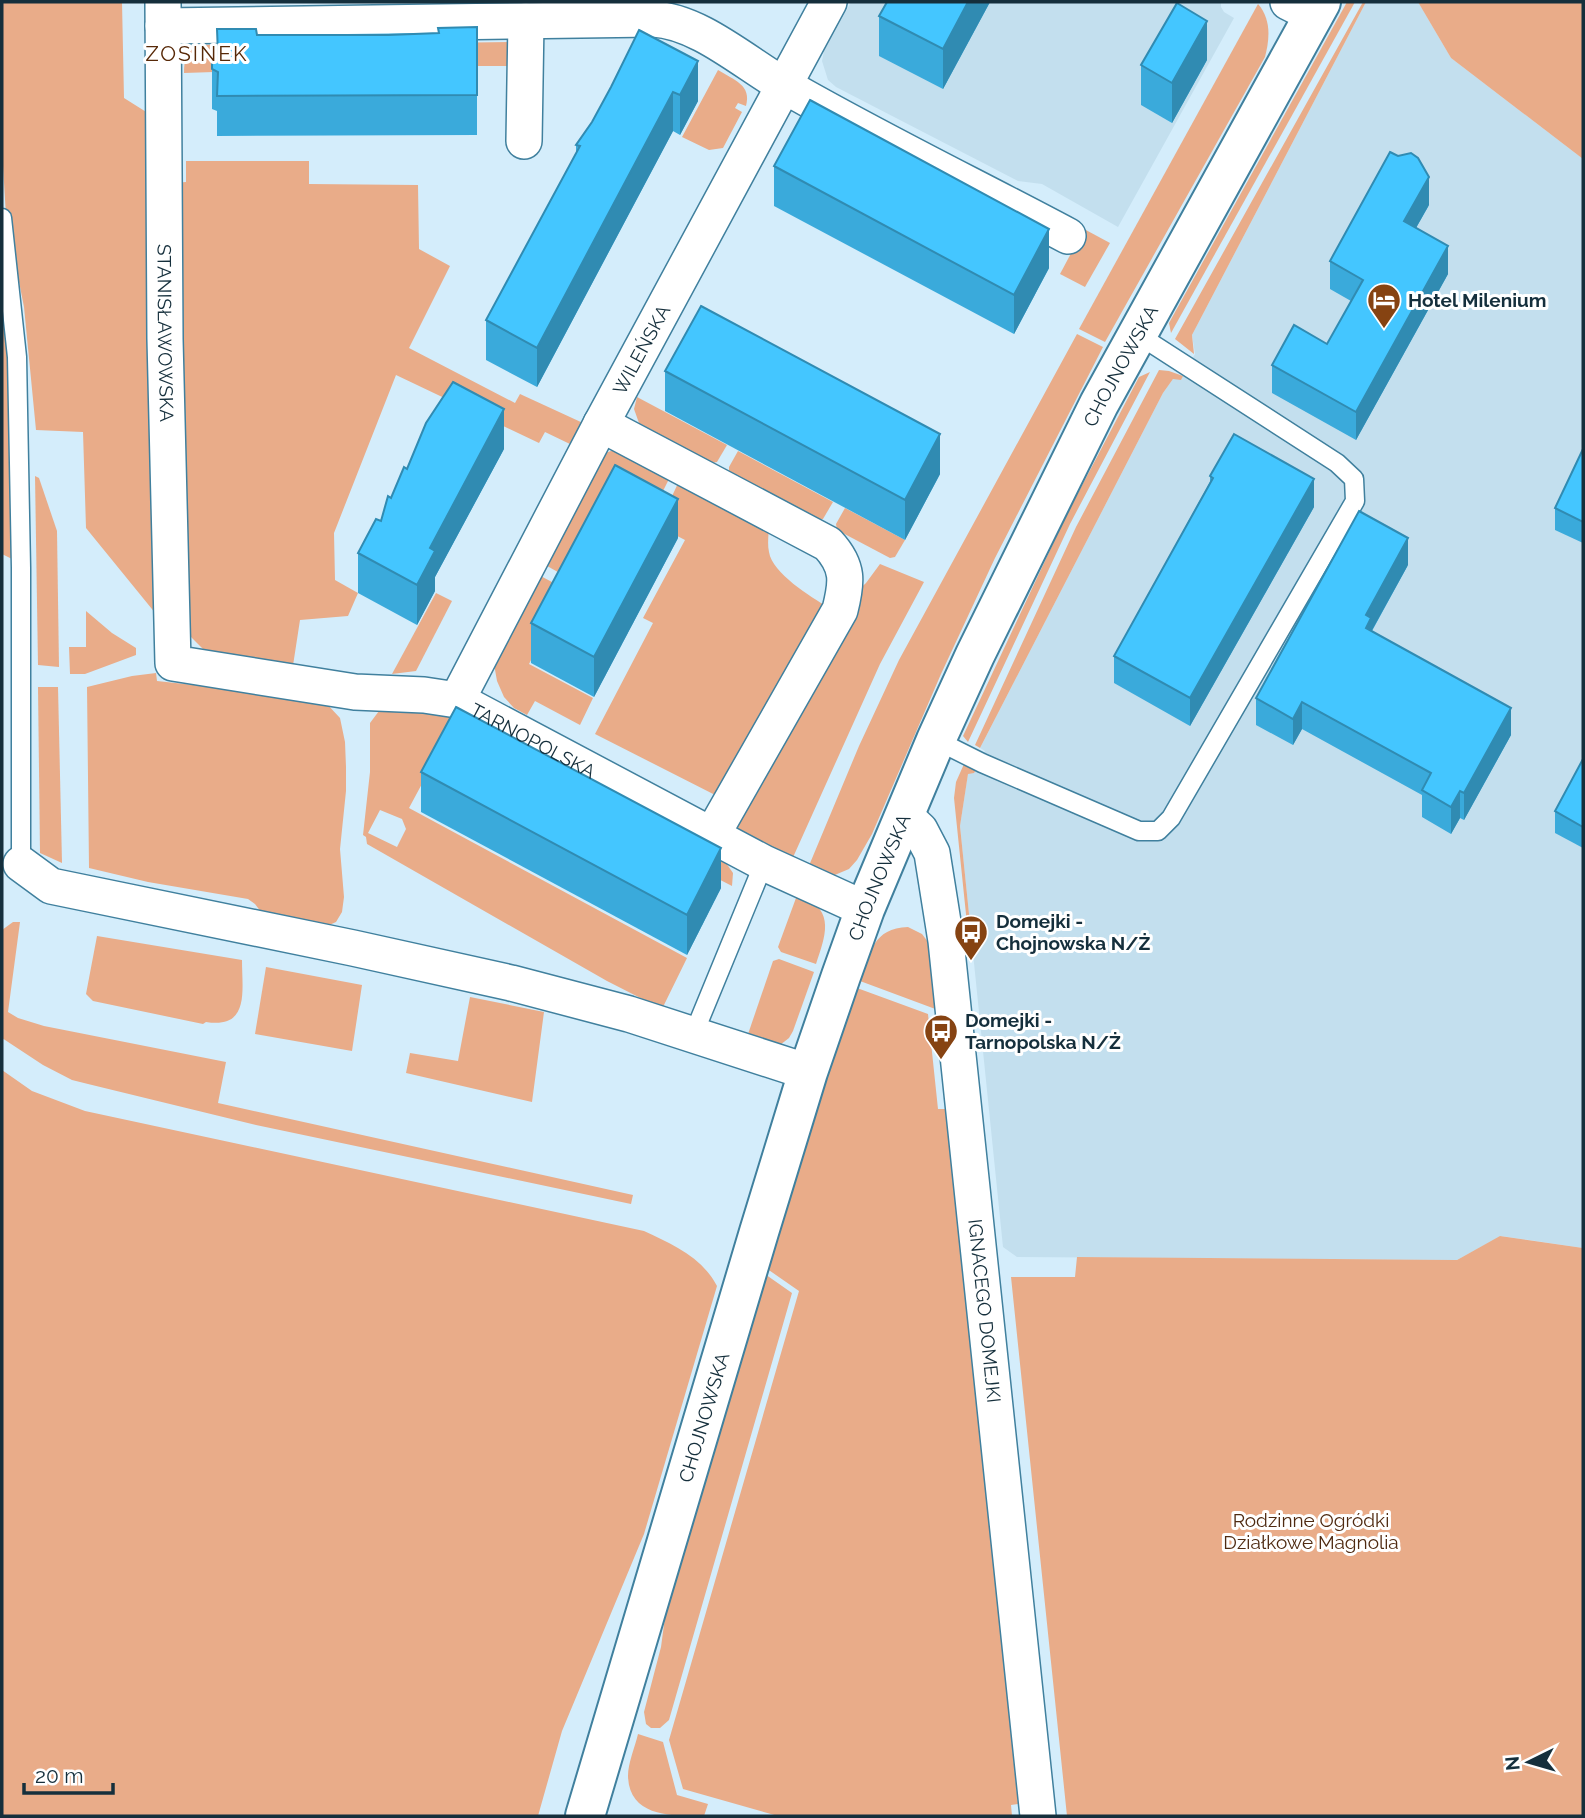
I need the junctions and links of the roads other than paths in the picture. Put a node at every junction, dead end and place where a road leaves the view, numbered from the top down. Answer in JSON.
{"nodes":[{"id":1,"x":829,"y":2,"type":"edge"},
{"id":2,"x":1308,"y":6,"type":"edge"},
{"id":3,"x":163,"y":14,"type":"edge"},
{"id":4,"x":526,"y":21,"type":"junction"},
{"id":5,"x":784,"y":86,"type":"junction"},
{"id":6,"x":524,"y":141,"type":"dead end"},
{"id":7,"x":2,"y":218,"type":"edge"},
{"id":8,"x":1068,"y":236,"type":"dead end"},
{"id":9,"x":1137,"y":334,"type":"junction"},
{"id":10,"x":601,"y":424,"type":"junction"},
{"id":11,"x":173,"y":663,"type":"joint"},
{"id":12,"x":457,"y":700,"type":"junction"},
{"id":13,"x":936,"y":740,"type":"junction"},
{"id":14,"x":904,"y":815,"type":"junction"},
{"id":15,"x":712,"y":835,"type":"junction"},
{"id":16,"x":764,"y":863,"type":"junction"},
{"id":17,"x":21,"y":864,"type":"joint"},
{"id":18,"x":865,"y":909,"type":"junction"},
{"id":19,"x":694,"y":1033,"type":"junction"},
{"id":20,"x":808,"y":1072,"type":"junction"},
{"id":21,"x":593,"y":1814,"type":"edge"},
{"id":22,"x":1038,"y":1816,"type":"edge"}],
"edges":[{"from":1,"to":5,"type":"street","name":"WILEŃSKA"},
{"from":2,"to":9,"type":"main road","name":"CHOJNOWSKA"},
{"from":3,"to":4,"type":"street"},
{"from":3,"to":11,"type":"street","name":"STANISŁAWOWSKA"},
{"from":4,"to":5,"type":"street"},
{"from":4,"to":6,"type":"street"},
{"from":5,"to":8,"type":"street"},
{"from":5,"to":10,"type":"street","name":"WILEŃSKA"},
{"from":7,"to":17,"type":"lane"},
{"from":9,"to":13,"type":"main road","name":"CHOJNOWSKA"},
{"from":9,"to":13,"type":"lane"},
{"from":10,"to":12,"type":"street","name":"WILEŃSKA"},
{"from":10,"to":15,"type":"street"},
{"from":11,"to":12,"type":"street","name":"TARNOPOLSKA"},
{"from":12,"to":15,"type":"street","name":"TARNOPOLSKA"},
{"from":13,"to":14,"type":"main road","name":"CHOJNOWSKA"},
{"from":14,"to":18,"type":"main road","name":"CHOJNOWSKA"},
{"from":14,"to":22,"type":"street","name":"IGNACEGO DOMEJKI"},
{"from":15,"to":16,"type":"street","name":"TARNOPOLSKA"},
{"from":16,"to":18,"type":"street","name":"TARNOPOLSKA"},
{"from":16,"to":19,"type":"lane"},
{"from":17,"to":19,"type":"street"},
{"from":18,"to":20,"type":"main road","name":"CHOJNOWSKA"},
{"from":19,"to":20,"type":"street"},
{"from":20,"to":21,"type":"main road","name":"CHOJNOWSKA"}]}
